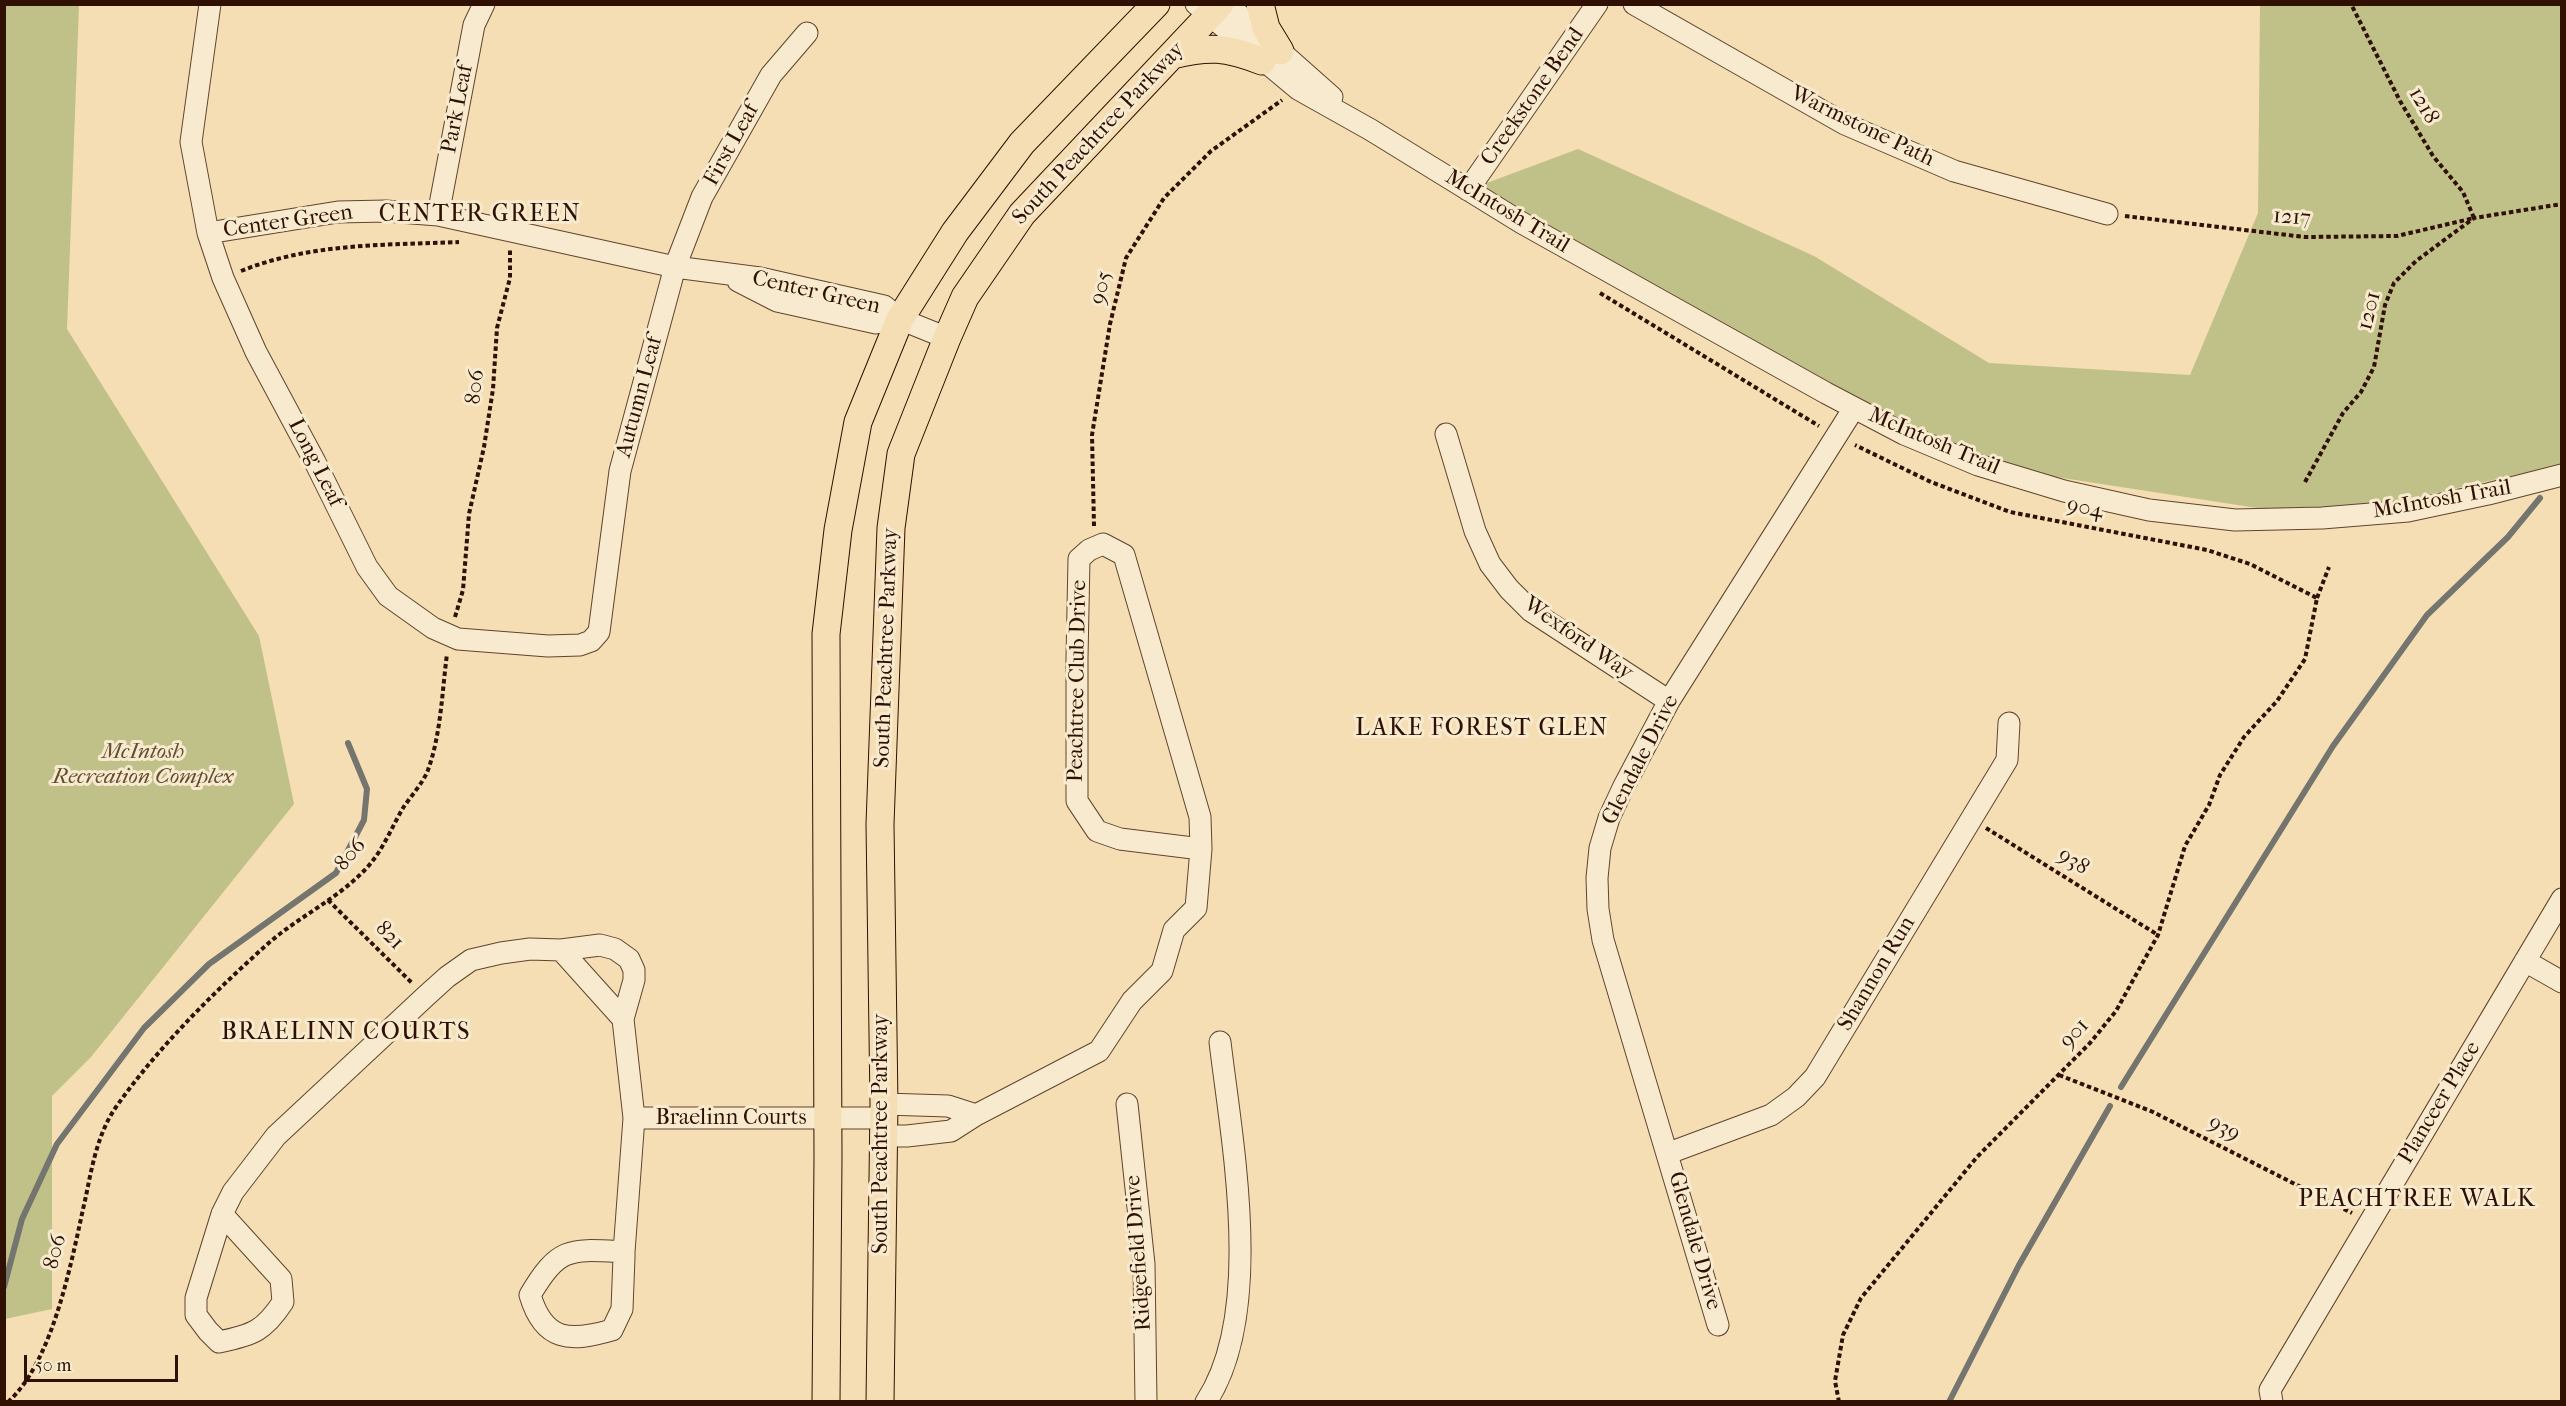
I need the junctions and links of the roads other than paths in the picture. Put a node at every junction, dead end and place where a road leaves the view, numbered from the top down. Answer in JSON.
{"nodes":[{"id":1,"x":210,"y":4,"type":"edge"},
{"id":2,"x":484,"y":4,"type":"edge"},
{"id":3,"x":1132,"y":4,"type":"edge"},
{"id":4,"x":1156,"y":4,"type":"edge"},
{"id":5,"x":1260,"y":4,"type":"edge"},
{"id":6,"x":1597,"y":4,"type":"edge"},
{"id":7,"x":1634,"y":4,"type":"edge"},
{"id":8,"x":1213,"y":7,"type":"edge"},
{"id":9,"x":807,"y":33,"type":"dead end"},
{"id":10,"x":1119,"y":43,"type":"junction"},
{"id":11,"x":1172,"y":55,"type":"junction"},
{"id":12,"x":1271,"y":56,"type":"junction"},
{"id":13,"x":1468,"y":190,"type":"junction"},
{"id":14,"x":2107,"y":214,"type":"road end"},
{"id":15,"x":438,"y":215,"type":"junction"},
{"id":16,"x":208,"y":233,"type":"junction"},
{"id":17,"x":675,"y":267,"type":"junction"},
{"id":18,"x":900,"y":319,"type":"junction"},
{"id":19,"x":946,"y":338,"type":"junction"},
{"id":20,"x":1854,"y":408,"type":"junction"},
{"id":21,"x":1446,"y":434,"type":"dead end"},
{"id":22,"x":2562,"y":475,"type":"edge"},
{"id":23,"x":613,"y":529,"type":"joint"},
{"id":24,"x":1670,"y":701,"type":"junction"},
{"id":25,"x":2009,"y":723,"type":"dead end"},
{"id":26,"x":1201,"y":849,"type":"junction"},
{"id":27,"x":2562,"y":900,"type":"edge"},
{"id":28,"x":561,"y":950,"type":"junction"},
{"id":29,"x":2525,"y":961,"type":"junction"},
{"id":30,"x":2562,"y":982,"type":"edge"},
{"id":31,"x":624,"y":1019,"type":"junction"},
{"id":32,"x":1220,"y":1042,"type":"dead end"},
{"id":33,"x":1126,"y":1104,"type":"dead end"},
{"id":34,"x":976,"y":1115,"type":"junction"},
{"id":35,"x":634,"y":1118,"type":"junction"},
{"id":36,"x":828,"y":1119,"type":"junction"},
{"id":37,"x":884,"y":1119,"type":"junction"},
{"id":38,"x":1669,"y":1153,"type":"junction"},
{"id":39,"x":222,"y":1214,"type":"junction"},
{"id":40,"x":624,"y":1252,"type":"junction"},
{"id":41,"x":1718,"y":1325,"type":"dead end"},
{"id":42,"x":826,"y":1401,"type":"edge"},
{"id":43,"x":880,"y":1401,"type":"edge"},
{"id":44,"x":1146,"y":1401,"type":"edge"},
{"id":45,"x":1206,"y":1401,"type":"edge"},
{"id":46,"x":2272,"y":1401,"type":"edge"}],
"edges":[{"from":1,"to":16,"type":"street","name":"Long Leaf"},
{"from":2,"to":15,"type":"street","name":"Park Leaf"},
{"from":3,"to":10,"type":"main road"},
{"from":4,"to":10,"type":"main road","name":"South Peachtree Parkway"},
{"from":5,"to":12,"type":"main road"},
{"from":6,"to":13,"type":"street","name":"Creekstone Bend"},
{"from":7,"to":14,"type":"street","name":"Warmstone Path"},
{"from":8,"to":11,"type":"main road","name":"South Peachtree Parkway"},
{"from":8,"to":12,"type":"street","name":"McIntosh Trail"},
{"from":9,"to":17,"type":"street","name":"First Leaf"},
{"from":10,"to":18,"type":"main road","name":"South Peachtree Parkway"},
{"from":11,"to":12,"type":"main road"},
{"from":11,"to":19,"type":"main road","name":"South Peachtree Parkway"},
{"from":12,"to":13,"type":"street","name":"McIntosh Trail"},
{"from":13,"to":20,"type":"street","name":"McIntosh Trail"},
{"from":15,"to":16,"type":"street","name":"Center Green"},
{"from":15,"to":17,"type":"street","name":"Center Green"},
{"from":16,"to":23,"type":"street","name":"Long Leaf"},
{"from":17,"to":18,"type":"street","name":"Center Green"},
{"from":17,"to":23,"type":"street","name":"Autumn Leaf"},
{"from":18,"to":19,"type":"street"},
{"from":18,"to":36,"type":"main road","name":"South Peachtree Parkway"},
{"from":19,"to":37,"type":"main road","name":"South Peachtree Parkway"},
{"from":20,"to":22,"type":"street","name":"McIntosh Trail"},
{"from":20,"to":24,"type":"street","name":"Glendale Drive"},
{"from":21,"to":24,"type":"street","name":"Wexford Way"},
{"from":24,"to":38,"type":"street","name":"Glendale Drive"},
{"from":25,"to":38,"type":"street","name":"Shannon Run"},
{"from":26,"to":26,"type":"street","name":"Peachtree Club Drive"},
{"from":26,"to":34,"type":"street","name":"Peachtree Club Drive"},
{"from":27,"to":29,"type":"street","name":"Planceer Place"},
{"from":28,"to":31,"type":"street"},
{"from":28,"to":31,"type":"street","name":"Braelinn Courts"},
{"from":28,"to":39,"type":"street","name":"Braelinn Courts"},
{"from":29,"to":30,"type":"street"},
{"from":29,"to":46,"type":"street","name":"Planceer Place"},
{"from":31,"to":35,"type":"street","name":"Braelinn Courts"},
{"from":32,"to":45,"type":"street"},
{"from":33,"to":44,"type":"street","name":"Ridgefield Drive"},
{"from":34,"to":37,"type":"street"},
{"from":34,"to":37,"type":"street","name":"Peachtree Club Drive"},
{"from":35,"to":36,"type":"street","name":"Braelinn Courts"},
{"from":35,"to":40,"type":"street","name":"Braelinn Courts"},
{"from":36,"to":37,"type":"street","name":"Braelinn Courts"},
{"from":36,"to":42,"type":"main road","name":"South Peachtree Parkway"},
{"from":37,"to":43,"type":"main road","name":"South Peachtree Parkway"},
{"from":38,"to":41,"type":"street","name":"Glendale Drive"},
{"from":39,"to":39,"type":"street","name":"Braelinn Courts"},
{"from":40,"to":40,"type":"street","name":"Braelinn Courts"}]}
